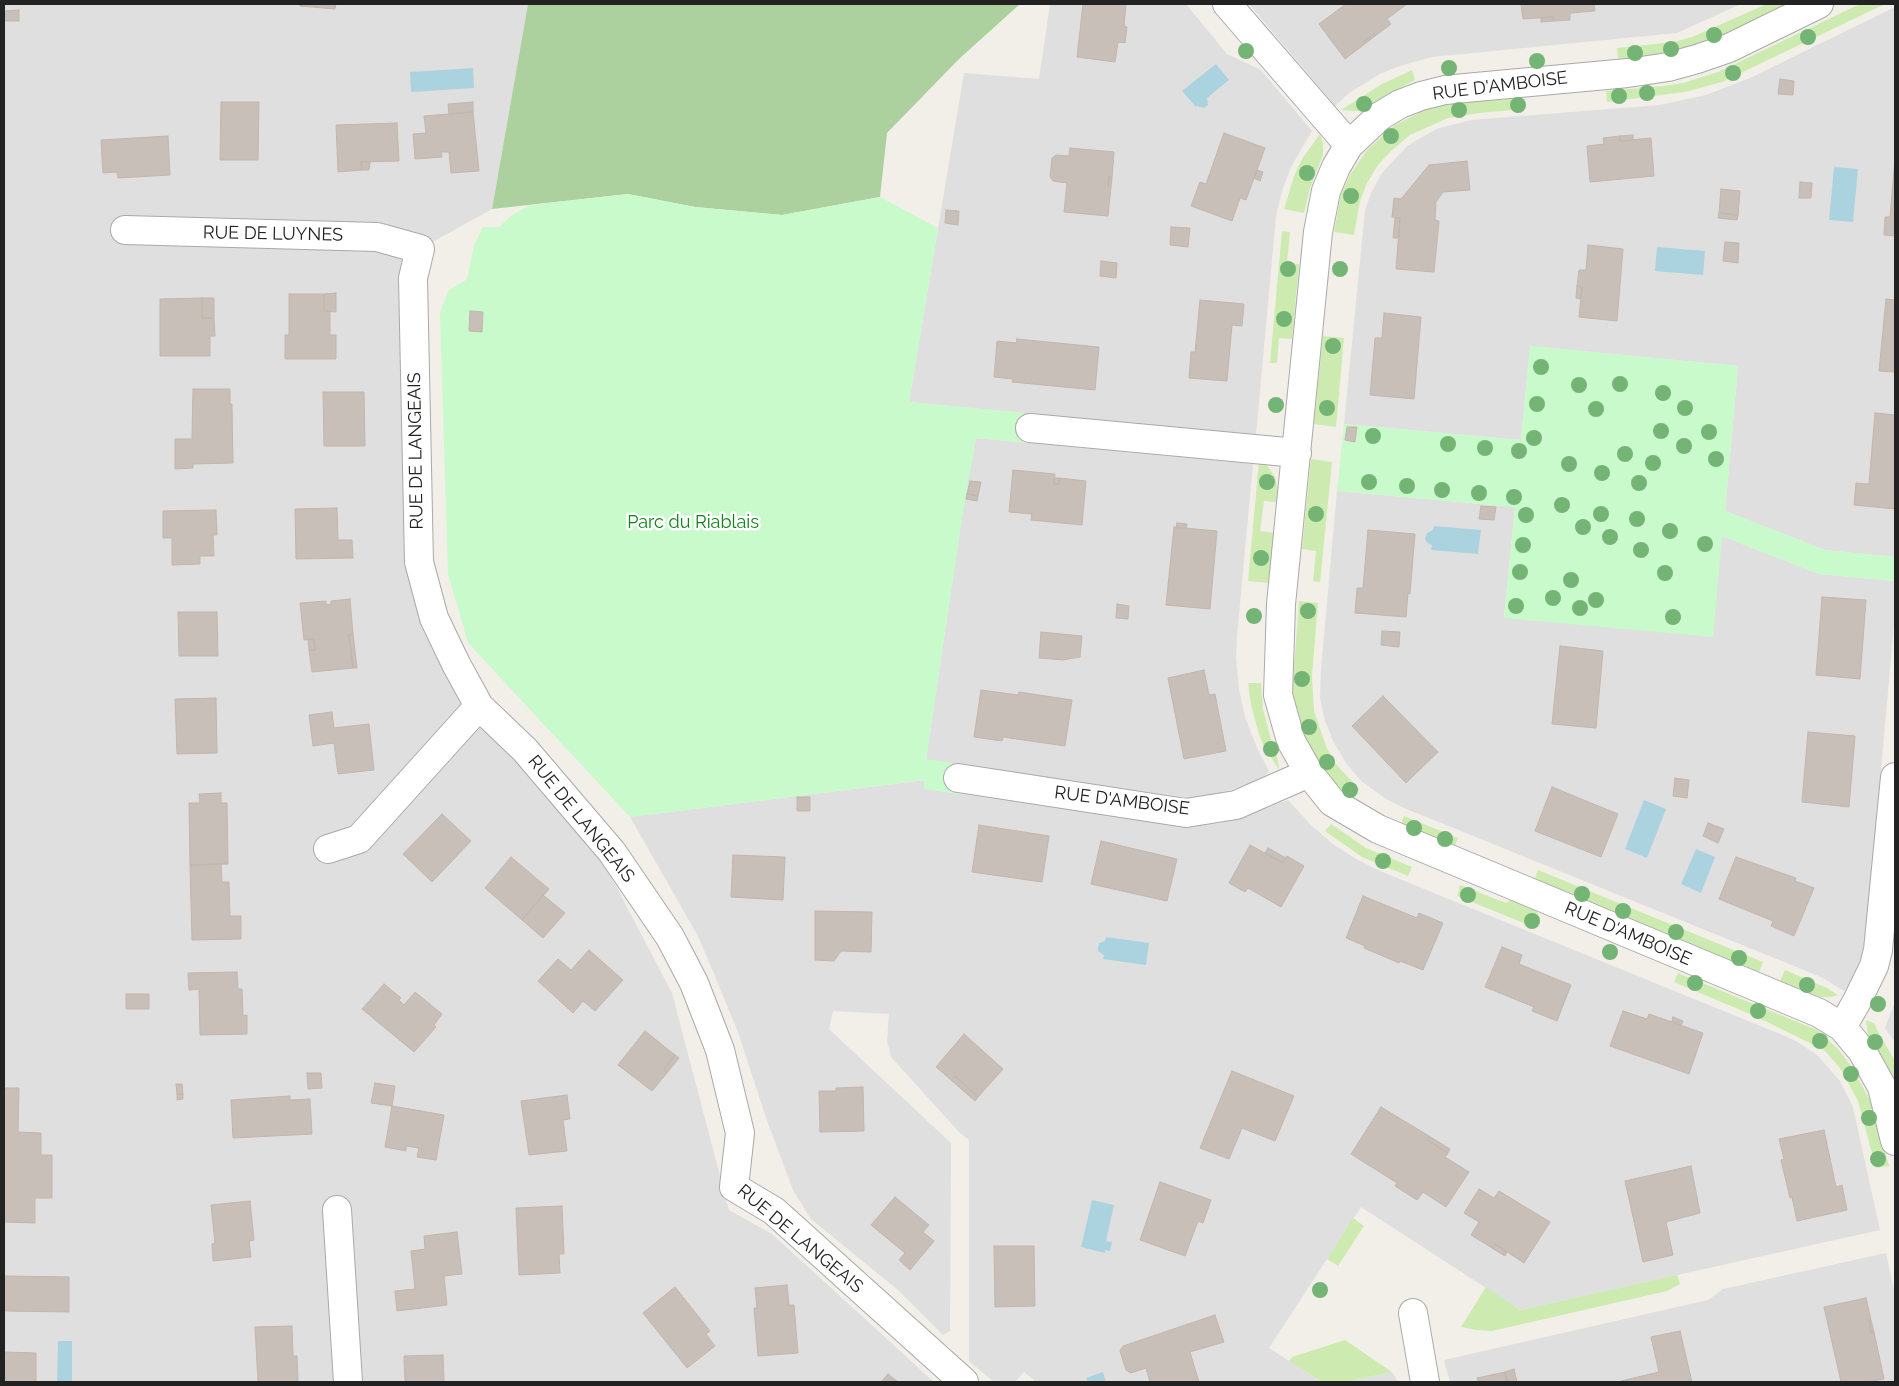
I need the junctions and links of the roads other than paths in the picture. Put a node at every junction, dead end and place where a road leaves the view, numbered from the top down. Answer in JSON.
{"nodes":[{"id":1,"x":1227,"y":4,"type":"edge"},
{"id":2,"x":1819,"y":4,"type":"edge"},
{"id":3,"x":1349,"y":145,"type":"junction"},
{"id":4,"x":124,"y":230,"type":"dead end"},
{"id":5,"x":420,"y":248,"type":"joint"},
{"id":6,"x":1030,"y":428,"type":"dead end"},
{"id":7,"x":1297,"y":453,"type":"junction"},
{"id":8,"x":478,"y":706,"type":"junction"},
{"id":9,"x":1309,"y":773,"type":"junction"},
{"id":10,"x":1895,"y":777,"type":"edge"},
{"id":11,"x":958,"y":778,"type":"dead end"},
{"id":12,"x":328,"y":849,"type":"dead end"},
{"id":13,"x":1842,"y":1027,"type":"junction"},
{"id":14,"x":1895,"y":1141,"type":"edge"},
{"id":15,"x":337,"y":1210,"type":"dead end"},
{"id":16,"x":1413,"y":1313,"type":"dead end"},
{"id":17,"x":348,"y":1382,"type":"edge"},
{"id":18,"x":964,"y":1382,"type":"edge"},
{"id":19,"x":1425,"y":1382,"type":"edge"}],
"edges":[{"from":1,"to":3,"type":"street"},
{"from":2,"to":3,"type":"street","name":"RUE D'AMBOISE"},
{"from":3,"to":7,"type":"street","name":"RUE D'AMBOISE"},
{"from":4,"to":5,"type":"street","name":"RUE DE LUYNES"},
{"from":5,"to":8,"type":"street","name":"RUE DE LANGEAIS"},
{"from":6,"to":7,"type":"street"},
{"from":7,"to":9,"type":"street","name":"RUE D'AMBOISE"},
{"from":8,"to":12,"type":"street"},
{"from":8,"to":18,"type":"street","name":"RUE DE LANGEAIS"},
{"from":9,"to":11,"type":"street","name":"RUE D'AMBOISE"},
{"from":9,"to":13,"type":"street","name":"RUE D'AMBOISE"},
{"from":10,"to":13,"type":"street"},
{"from":13,"to":14,"type":"street","name":"RUE D'AMBOISE"},
{"from":15,"to":17,"type":"street"},
{"from":16,"to":19,"type":"street"}]}
